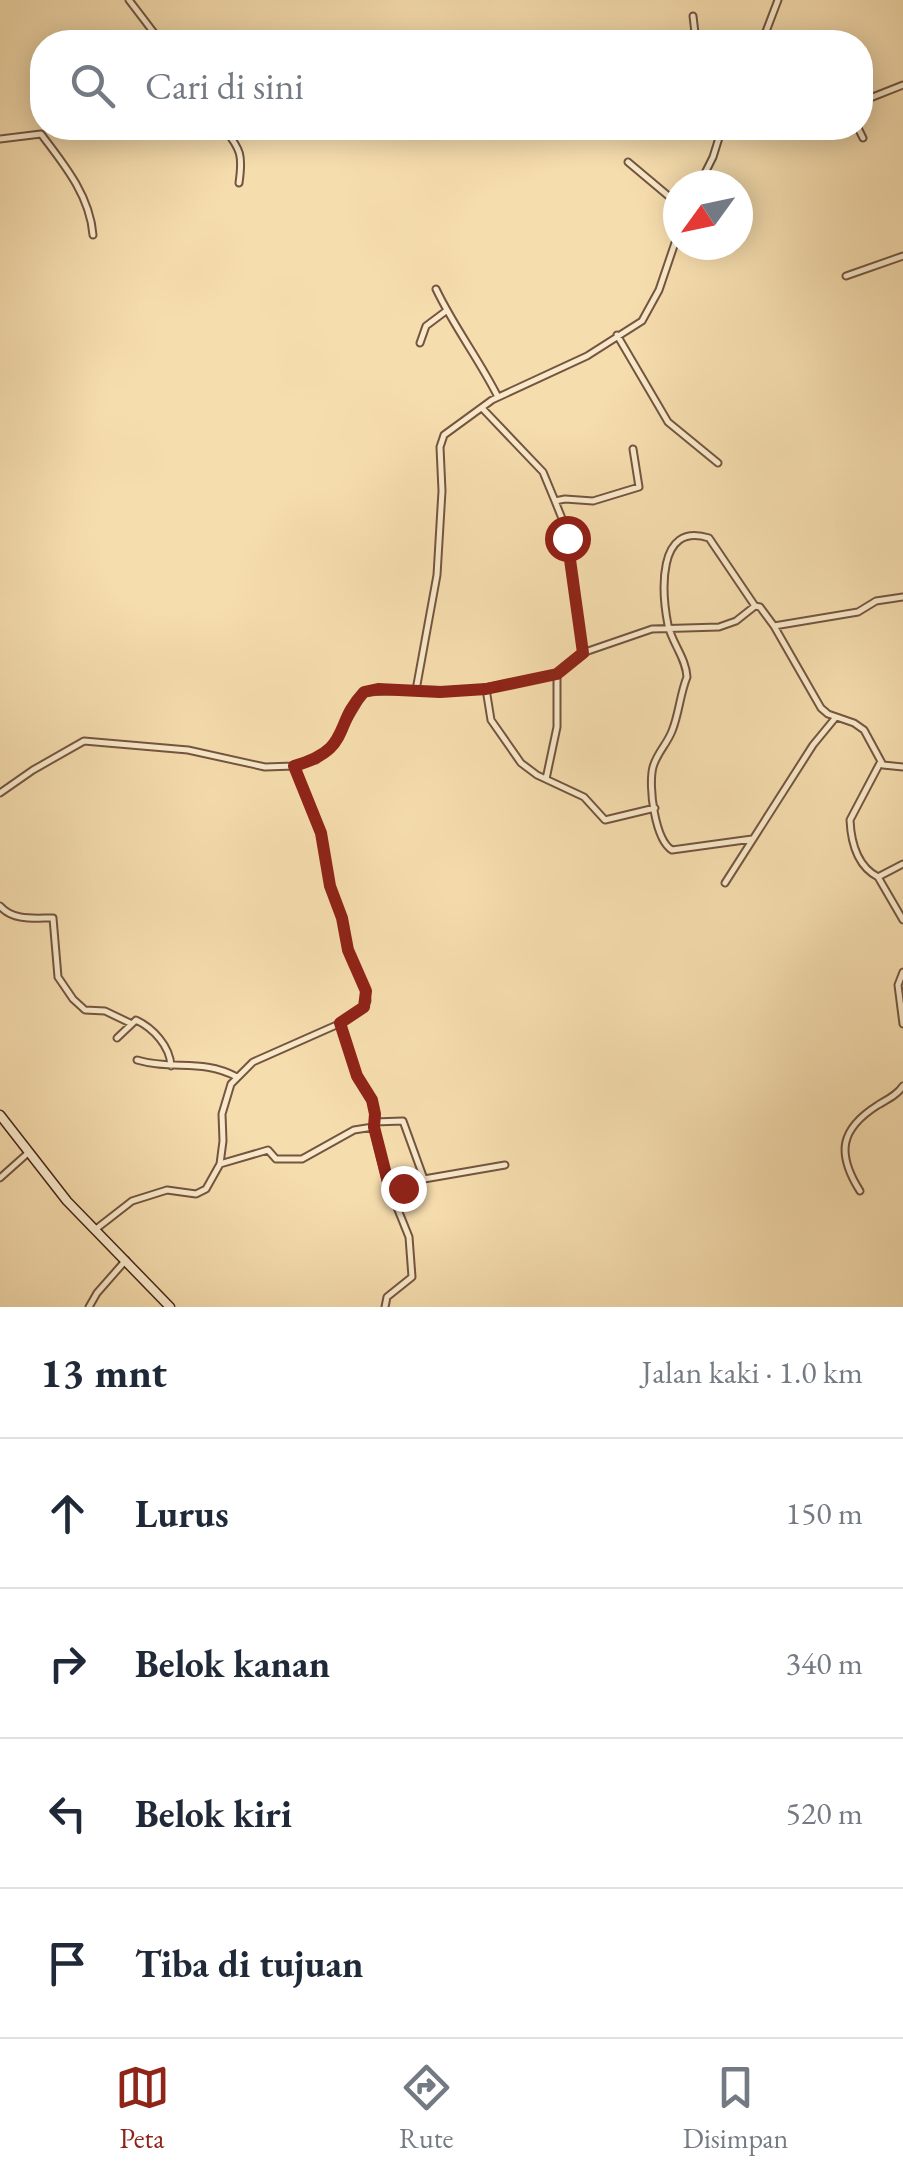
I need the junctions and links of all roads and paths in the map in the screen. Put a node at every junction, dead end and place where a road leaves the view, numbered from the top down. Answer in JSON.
{"nodes":[{"id":1,"x":129,"y":0,"type":"edge"},
{"id":2,"x":778,"y":0,"type":"edge"},
{"id":3,"x":693,"y":16,"type":"dead end"},
{"id":4,"x":152,"y":30,"type":"edge"},
{"id":5,"x":695,"y":30,"type":"edge"},
{"id":6,"x":767,"y":30,"type":"edge"},
{"id":7,"x":903,"y":85,"type":"edge"},
{"id":8,"x":873,"y":97,"type":"edge"},
{"id":9,"x":30,"y":135,"type":"edge"},
{"id":10,"x":0,"y":139,"type":"edge"},
{"id":11,"x":46,"y":140,"type":"edge"},
{"id":12,"x":232,"y":140,"type":"edge"},
{"id":13,"x":718,"y":140,"type":"edge"},
{"id":14,"x":628,"y":162,"type":"dead end"},
{"id":15,"x":706,"y":170,"type":"edge"},
{"id":16,"x":239,"y":183,"type":"dead end"},
{"id":17,"x":663,"y":191,"type":"edge"},
{"id":18,"x":93,"y":234,"type":"dead end"},
{"id":19,"x":903,"y":256,"type":"edge"},
{"id":20,"x":668,"y":260,"type":"edge"},
{"id":21,"x":846,"y":276,"type":"dead end"},
{"id":22,"x":436,"y":289,"type":"dead end"},
{"id":23,"x":446,"y":311,"type":"junction"},
{"id":24,"x":616,"y":335,"type":"junction"},
{"id":25,"x":420,"y":343,"type":"dead end"},
{"id":26,"x":498,"y":397,"type":"junction"},
{"id":27,"x":481,"y":407,"type":"junction"},
{"id":28,"x":633,"y":449,"type":"dead end"},
{"id":29,"x":718,"y":464,"type":"dead end"},
{"id":30,"x":555,"y":501,"type":"junction"},
{"id":31,"x":903,"y":596,"type":"edge"},
{"id":32,"x":754,"y":606,"type":"junction"},
{"id":33,"x":774,"y":626,"type":"junction"},
{"id":34,"x":668,"y":627,"type":"junction"},
{"id":35,"x":583,"y":653,"type":"junction"},
{"id":36,"x":557,"y":674,"type":"junction"},
{"id":37,"x":486,"y":689,"type":"junction"},
{"id":38,"x":416,"y":690,"type":"junction"},
{"id":39,"x":836,"y":717,"type":"junction"},
{"id":40,"x":880,"y":763,"type":"junction"},
{"id":41,"x":294,"y":766,"type":"junction"},
{"id":42,"x":903,"y":767,"type":"edge"},
{"id":43,"x":546,"y":780,"type":"junction"},
{"id":44,"x":0,"y":794,"type":"edge"},
{"id":45,"x":654,"y":808,"type":"junction"},
{"id":46,"x":752,"y":840,"type":"junction"},
{"id":47,"x":903,"y":864,"type":"edge"},
{"id":48,"x":878,"y":876,"type":"junction"},
{"id":49,"x":725,"y":883,"type":"dead end"},
{"id":50,"x":0,"y":906,"type":"edge"},
{"id":51,"x":903,"y":920,"type":"edge"},
{"id":52,"x":903,"y":972,"type":"edge"},
{"id":53,"x":903,"y":1019,"type":"edge"},
{"id":54,"x":130,"y":1023,"type":"junction"},
{"id":55,"x":340,"y":1023,"type":"junction"},
{"id":56,"x":117,"y":1038,"type":"dead end"},
{"id":57,"x":137,"y":1060,"type":"dead end"},
{"id":58,"x":171,"y":1066,"type":"junction"},
{"id":59,"x":237,"y":1077,"type":"junction"},
{"id":60,"x":903,"y":1086,"type":"edge"},
{"id":61,"x":0,"y":1114,"type":"edge"},
{"id":62,"x":374,"y":1124,"type":"junction"},
{"id":63,"x":28,"y":1153,"type":"junction"},
{"id":64,"x":220,"y":1164,"type":"junction"},
{"id":65,"x":506,"y":1165,"type":"dead end"},
{"id":66,"x":0,"y":1178,"type":"edge"},
{"id":67,"x":424,"y":1179,"type":"junction"},
{"id":68,"x":390,"y":1190,"type":"junction"},
{"id":69,"x":860,"y":1191,"type":"dead end"},
{"id":70,"x":96,"y":1229,"type":"junction"},
{"id":71,"x":126,"y":1260,"type":"junction"},
{"id":72,"x":90,"y":1307,"type":"edge"},
{"id":73,"x":170,"y":1307,"type":"edge"},
{"id":74,"x":385,"y":1307,"type":"edge"}],
"edges":[{"from":1,"to":4,"type":"street"},
{"from":2,"to":6,"type":"street"},
{"from":3,"to":5,"type":"street"},
{"from":7,"to":8,"type":"street"},
{"from":9,"to":10,"type":"street"},
{"from":11,"to":18,"type":"street"},
{"from":12,"to":16,"type":"street"},
{"from":13,"to":15,"type":"street"},
{"from":14,"to":17,"type":"street"},
{"from":19,"to":21,"type":"street"},
{"from":20,"to":24,"type":"street"},
{"from":22,"to":23,"type":"street"},
{"from":23,"to":25,"type":"street"},
{"from":23,"to":26,"type":"street"},
{"from":24,"to":26,"type":"street"},
{"from":24,"to":29,"type":"street"},
{"from":26,"to":27,"type":"street"},
{"from":27,"to":30,"type":"street"},
{"from":27,"to":38,"type":"street"},
{"from":28,"to":30,"type":"street"},
{"from":30,"to":35,"type":"street"},
{"from":31,"to":33,"type":"street"},
{"from":32,"to":33,"type":"street"},
{"from":32,"to":34,"type":"street"},
{"from":32,"to":34,"type":"street"},
{"from":33,"to":39,"type":"street"},
{"from":34,"to":35,"type":"street"},
{"from":34,"to":45,"type":"street"},
{"from":35,"to":36,"type":"street"},
{"from":36,"to":37,"type":"street"},
{"from":36,"to":43,"type":"street"},
{"from":37,"to":38,"type":"street"},
{"from":37,"to":43,"type":"street"},
{"from":38,"to":41,"type":"street"},
{"from":39,"to":40,"type":"street"},
{"from":39,"to":46,"type":"street"},
{"from":40,"to":42,"type":"street"},
{"from":40,"to":48,"type":"street"},
{"from":41,"to":44,"type":"street"},
{"from":41,"to":55,"type":"street"},
{"from":43,"to":45,"type":"street"},
{"from":45,"to":46,"type":"street"},
{"from":46,"to":49,"type":"street"},
{"from":47,"to":48,"type":"street"},
{"from":48,"to":51,"type":"street"},
{"from":50,"to":54,"type":"street"},
{"from":52,"to":53,"type":"street"},
{"from":54,"to":56,"type":"street"},
{"from":54,"to":58,"type":"street"},
{"from":55,"to":59,"type":"street"},
{"from":55,"to":62,"type":"street"},
{"from":57,"to":58,"type":"street"},
{"from":58,"to":59,"type":"street"},
{"from":59,"to":64,"type":"street"},
{"from":60,"to":69,"type":"street"},
{"from":61,"to":63,"type":"main road"},
{"from":62,"to":64,"type":"street"},
{"from":62,"to":67,"type":"street"},
{"from":62,"to":68,"type":"street"},
{"from":63,"to":66,"type":"street"},
{"from":63,"to":70,"type":"main road"},
{"from":64,"to":70,"type":"street"},
{"from":65,"to":67,"type":"street"},
{"from":67,"to":68,"type":"street"},
{"from":68,"to":74,"type":"street"},
{"from":70,"to":71,"type":"main road"},
{"from":71,"to":72,"type":"street"},
{"from":71,"to":73,"type":"main road"}]}
